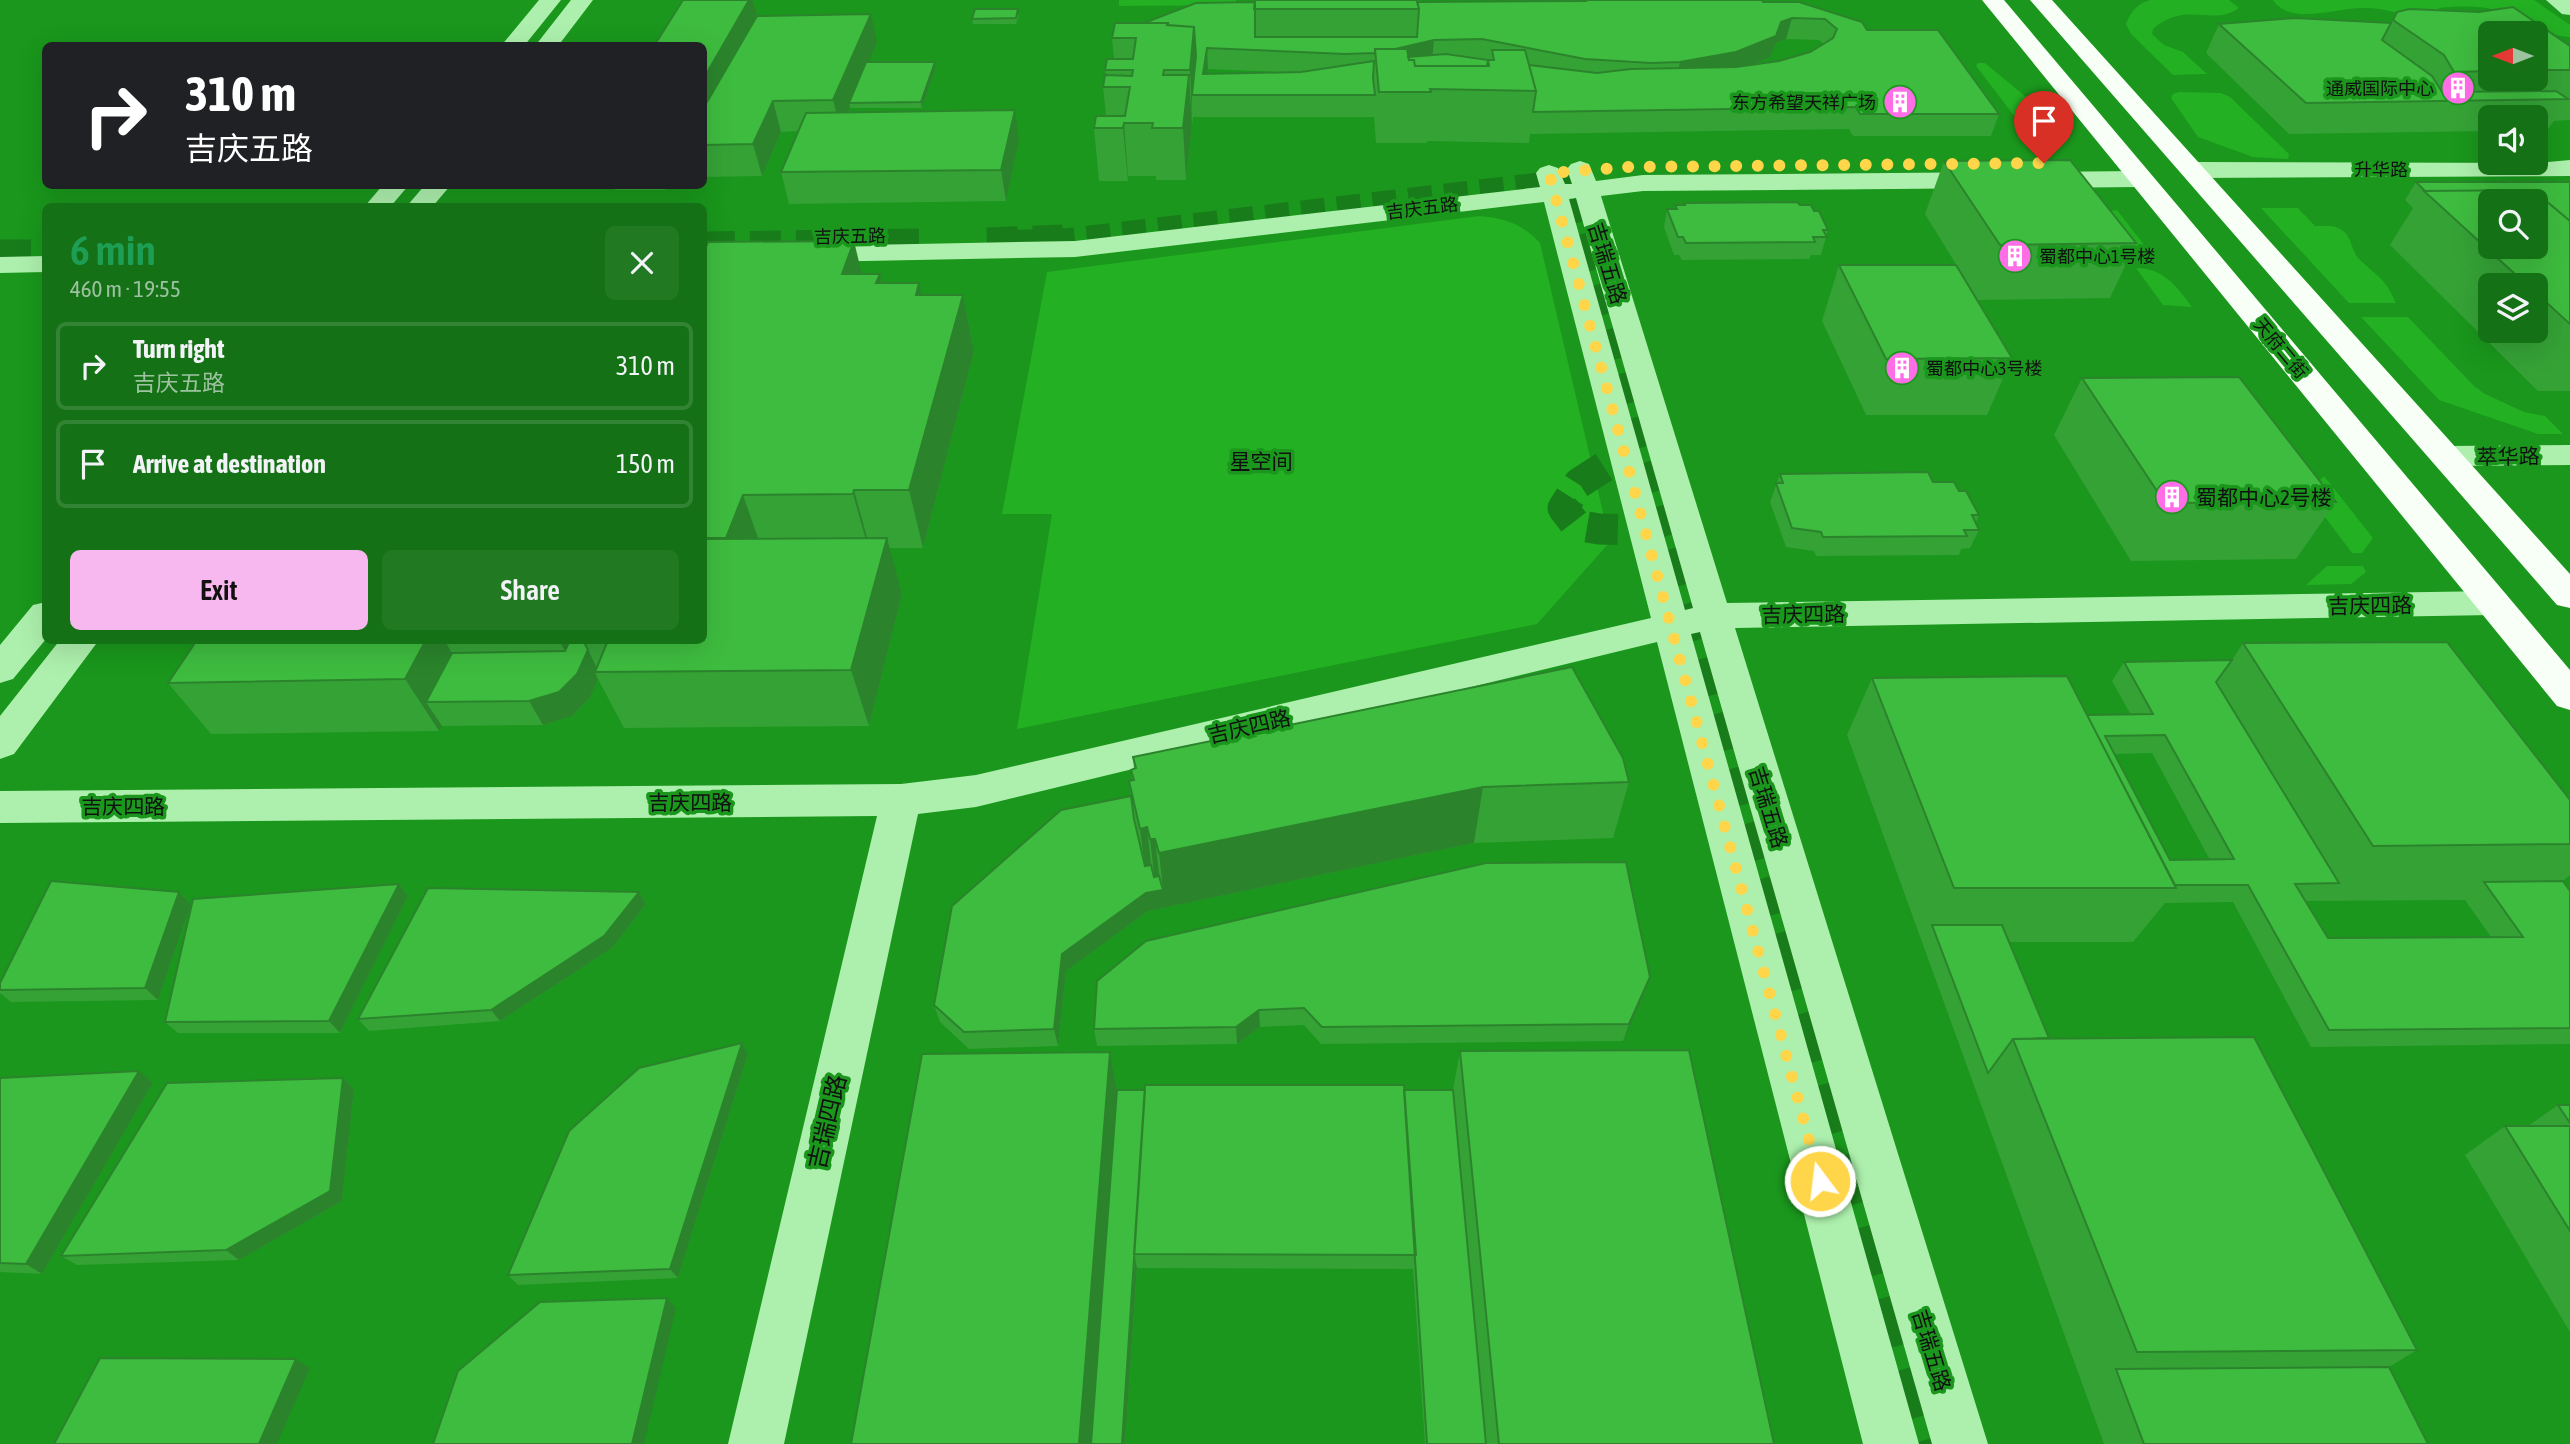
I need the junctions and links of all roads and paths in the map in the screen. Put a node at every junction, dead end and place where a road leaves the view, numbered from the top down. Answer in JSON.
{"nodes":[{"id":1,"x":550,"y":0,"type":"edge"},
{"id":2,"x":582,"y":0,"type":"edge"},
{"id":3,"x":1993,"y":0,"type":"edge"},
{"id":4,"x":2041,"y":0,"type":"edge"},
{"id":5,"x":2557,"y":0,"type":"edge"},
{"id":6,"x":2570,"y":9,"type":"edge"},
{"id":7,"x":515,"y":42,"type":"edge"},
{"id":8,"x":549,"y":42,"type":"edge"},
{"id":9,"x":2570,"y":168,"type":"edge"},
{"id":10,"x":2192,"y":170,"type":"junction"},
{"id":11,"x":2134,"y":171,"type":"junction"},
{"id":12,"x":1567,"y":181,"type":"junction"},
{"id":13,"x":392,"y":189,"type":"edge"},
{"id":14,"x":434,"y":189,"type":"edge"},
{"id":15,"x":381,"y":203,"type":"edge"},
{"id":16,"x":423,"y":203,"type":"edge"},
{"id":17,"x":707,"y":238,"type":"edge"},
{"id":18,"x":0,"y":246,"type":"edge"},
{"id":19,"x":42,"y":246,"type":"edge"},
{"id":20,"x":707,"y":256,"type":"edge"},
{"id":21,"x":42,"y":264,"type":"edge"},
{"id":22,"x":0,"y":265,"type":"edge"},
{"id":23,"x":2570,"y":455,"type":"edge"},
{"id":24,"x":2446,"y":456,"type":"junction"},
{"id":25,"x":2570,"y":596,"type":"edge"},
{"id":26,"x":2493,"y":603,"type":"junction"},
{"id":27,"x":1713,"y":616,"type":"junction"},
{"id":28,"x":42,"y":619,"type":"edge"},
{"id":29,"x":1671,"y":627,"type":"junction"},
{"id":30,"x":78,"y":644,"type":"edge"},
{"id":31,"x":0,"y":670,"type":"edge"},
{"id":32,"x":2570,"y":696,"type":"edge"},
{"id":33,"x":0,"y":744,"type":"edge"},
{"id":34,"x":901,"y":800,"type":"junction"},
{"id":35,"x":0,"y":807,"type":"edge"},
{"id":36,"x":756,"y":1444,"type":"edge"},
{"id":37,"x":1891,"y":1444,"type":"edge"},
{"id":38,"x":1960,"y":1444,"type":"edge"}],
"edges":[{"from":1,"to":7,"type":"street"},
{"from":2,"to":8,"type":"street"},
{"from":3,"to":11,"type":"main road","name":"天府二街"},
{"from":4,"to":10,"type":"main road"},
{"from":5,"to":6,"type":"street"},
{"from":9,"to":10,"type":"street","name":"升华路"},
{"from":10,"to":24,"type":"main road"},
{"from":11,"to":12,"type":"street","name":"吉庆五路"},
{"from":11,"to":26,"type":"main road","name":"天府二街"},
{"from":12,"to":17,"type":"street","name":"吉庆五路"},
{"from":12,"to":20,"type":"street","name":"吉庆五路"},
{"from":12,"to":27,"type":"street","name":"吉瑞五路"},
{"from":12,"to":29,"type":"street","name":"吉瑞五路"},
{"from":13,"to":15,"type":"street"},
{"from":14,"to":16,"type":"street"},
{"from":18,"to":19,"type":"street"},
{"from":21,"to":22,"type":"street"},
{"from":23,"to":24,"type":"street","name":"萃华路"},
{"from":24,"to":25,"type":"main road"},
{"from":26,"to":27,"type":"street","name":"吉庆四路"},
{"from":26,"to":32,"type":"main road","name":"天府二街"},
{"from":27,"to":29,"type":"street","name":"吉庆四路"},
{"from":27,"to":38,"type":"street","name":"吉瑞五路"},
{"from":28,"to":31,"type":"street"},
{"from":29,"to":34,"type":"street","name":"吉庆四路"},
{"from":29,"to":37,"type":"street","name":"吉瑞五路"},
{"from":30,"to":33,"type":"street"},
{"from":34,"to":35,"type":"street","name":"吉庆四路"},
{"from":34,"to":36,"type":"street","name":"吉瑞四路"}]}
